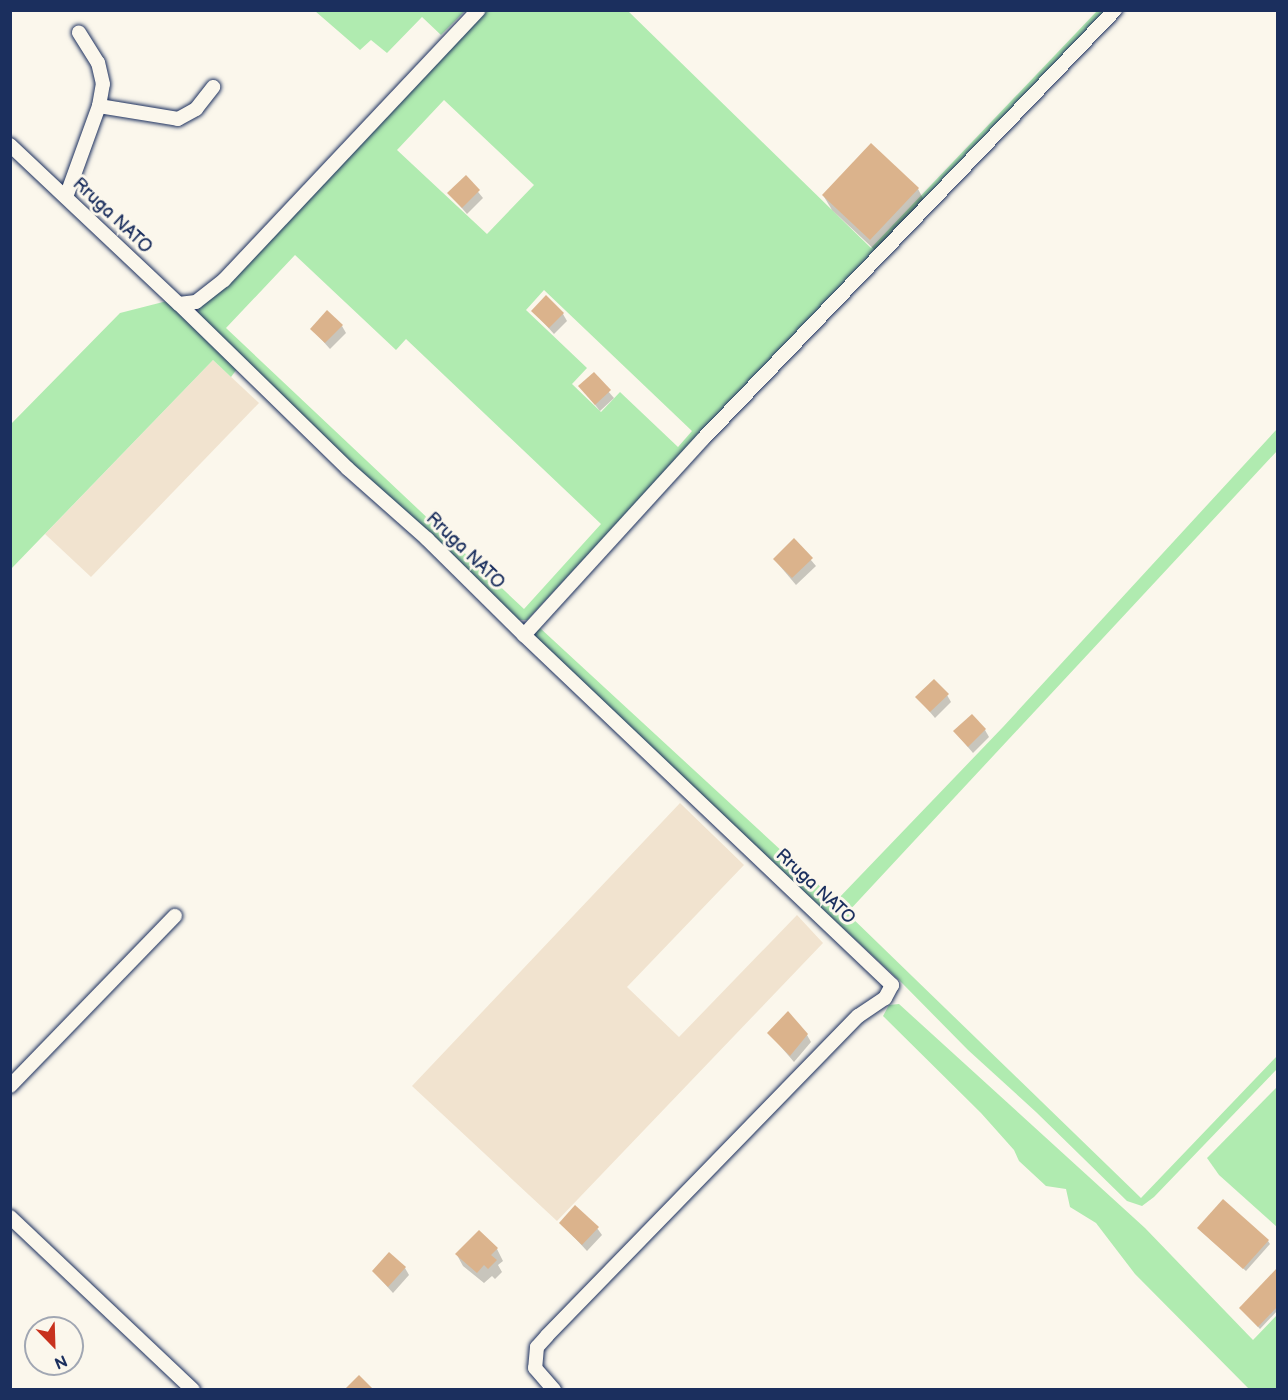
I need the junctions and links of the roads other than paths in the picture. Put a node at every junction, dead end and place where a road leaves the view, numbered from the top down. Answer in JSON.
{"nodes":[{"id":1,"x":477,"y":10,"type":"edge"},
{"id":2,"x":1115,"y":10,"type":"edge"},
{"id":3,"x":79,"y":32,"type":"dead end"},
{"id":4,"x":213,"y":87,"type":"dead end"},
{"id":5,"x":99,"y":106,"type":"junction"},
{"id":6,"x":10,"y":145,"type":"edge"},
{"id":7,"x":66,"y":197,"type":"junction"},
{"id":8,"x":179,"y":304,"type":"junction"},
{"id":9,"x":524,"y":635,"type":"junction"},
{"id":10,"x":176,"y":916,"type":"dead end"},
{"id":11,"x":10,"y":1086,"type":"edge"},
{"id":12,"x":10,"y":1217,"type":"edge"},
{"id":13,"x":193,"y":1389,"type":"edge"},
{"id":14,"x":554,"y":1389,"type":"edge"}],
"edges":[{"from":1,"to":8,"type":"street"},
{"from":2,"to":9,"type":"street"},
{"from":3,"to":5,"type":"street"},
{"from":4,"to":5,"type":"street"},
{"from":5,"to":7,"type":"street"},
{"from":6,"to":7,"type":"street","name":"Rruga NATO"},
{"from":7,"to":8,"type":"street","name":"Rruga NATO"},
{"from":8,"to":9,"type":"street","name":"Rruga NATO"},
{"from":9,"to":14,"type":"street","name":"Rruga NATO"},
{"from":10,"to":11,"type":"street"},
{"from":12,"to":13,"type":"street"}]}
